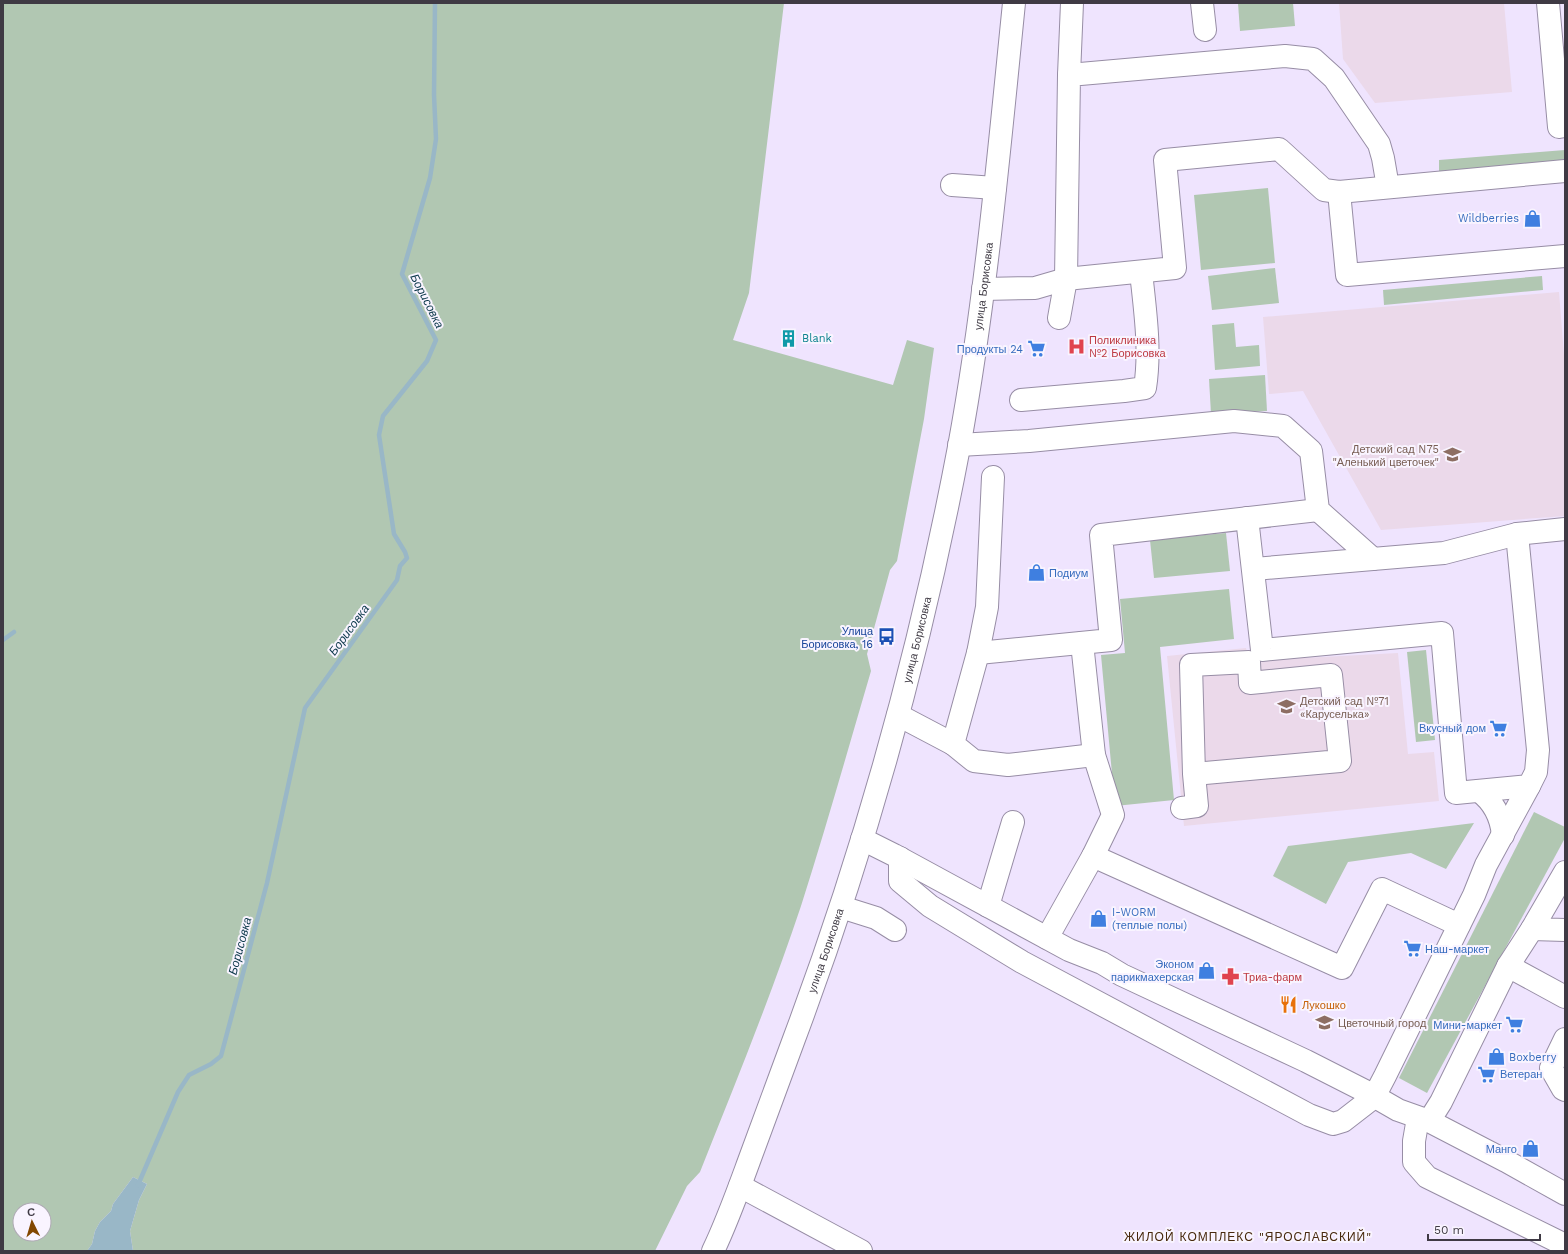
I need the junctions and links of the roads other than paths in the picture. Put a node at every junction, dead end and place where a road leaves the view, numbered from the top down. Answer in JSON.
{"nodes":[{"id":1,"x":1014,"y":3,"type":"edge"},
{"id":2,"x":1072,"y":3,"type":"edge"},
{"id":3,"x":1202,"y":3,"type":"edge"},
{"id":4,"x":1548,"y":3,"type":"edge"},
{"id":5,"x":1205,"y":30,"type":"dead end"},
{"id":6,"x":1069,"y":75,"type":"junction"},
{"id":7,"x":1565,"y":126,"type":"edge"},
{"id":8,"x":1565,"y":172,"type":"edge"},
{"id":9,"x":952,"y":185,"type":"dead end"},
{"id":10,"x":1388,"y":187,"type":"junction"},
{"id":11,"x":995,"y":188,"type":"junction"},
{"id":12,"x":1339,"y":192,"type":"junction"},
{"id":13,"x":1565,"y":256,"type":"edge"},
{"id":14,"x":1141,"y":272,"type":"junction"},
{"id":15,"x":1066,"y":279,"type":"junction"},
{"id":16,"x":983,"y":289,"type":"junction"},
{"id":17,"x":1059,"y":318,"type":"dead end"},
{"id":18,"x":1021,"y":400,"type":"dead end"},
{"id":19,"x":959,"y":445,"type":"junction"},
{"id":20,"x":993,"y":477,"type":"dead end"},
{"id":21,"x":1318,"y":510,"type":"junction"},
{"id":22,"x":1248,"y":518,"type":"junction"},
{"id":23,"x":1565,"y":529,"type":"edge"},
{"id":24,"x":1517,"y":534,"type":"junction"},
{"id":25,"x":1373,"y":559,"type":"junction"},
{"id":26,"x":1254,"y":569,"type":"junction"},
{"id":27,"x":1082,"y":643,"type":"junction"},
{"id":28,"x":978,"y":653,"type":"junction"},
{"id":29,"x":898,"y":715,"type":"junction"},
{"id":30,"x":953,"y":744,"type":"junction"},
{"id":31,"x":1094,"y":755,"type":"junction"},
{"id":32,"x":1194,"y":774,"type":"junction"},
{"id":33,"x":1529,"y":786,"type":"junction"},
{"id":34,"x":1479,"y":791,"type":"junction"},
{"id":35,"x":1182,"y":808,"type":"dead end"},
{"id":36,"x":1013,"y":822,"type":"dead end"},
{"id":37,"x":1503,"y":835,"type":"junction"},
{"id":38,"x":862,"y":839,"type":"junction"},
{"id":39,"x":1093,"y":856,"type":"junction"},
{"id":40,"x":900,"y":858,"type":"junction"},
{"id":41,"x":1565,"y":872,"type":"edge"},
{"id":42,"x":988,"y":906,"type":"junction"},
{"id":43,"x":841,"y":907,"type":"junction"},
{"id":44,"x":1459,"y":926,"type":"junction"},
{"id":45,"x":1532,"y":929,"type":"junction"},
{"id":46,"x":895,"y":930,"type":"dead end"},
{"id":47,"x":1565,"y":930,"type":"edge"},
{"id":48,"x":1047,"y":938,"type":"junction"},
{"id":49,"x":1508,"y":966,"type":"junction"},
{"id":50,"x":1565,"y":997,"type":"edge"},
{"id":51,"x":1565,"y":1039,"type":"edge"},
{"id":52,"x":1565,"y":1090,"type":"edge"},
{"id":53,"x":1374,"y":1097,"type":"junction"},
{"id":54,"x":1424,"y":1120,"type":"junction"},
{"id":55,"x":740,"y":1186,"type":"junction"},
{"id":56,"x":1565,"y":1194,"type":"edge"},
{"id":57,"x":1565,"y":1245,"type":"edge"},
{"id":58,"x":712,"y":1251,"type":"edge"},
{"id":59,"x":861,"y":1251,"type":"edge"}],
"edges":[{"from":1,"to":11,"type":"street","name":"улица Борисовка"},
{"from":2,"to":6,"type":"street"},
{"from":3,"to":5,"type":"street"},
{"from":4,"to":7,"type":"street"},
{"from":6,"to":10,"type":"street"},
{"from":6,"to":15,"type":"street"},
{"from":8,"to":10,"type":"street"},
{"from":9,"to":11,"type":"street"},
{"from":10,"to":12,"type":"street"},
{"from":11,"to":16,"type":"street","name":"улица Борисовка"},
{"from":12,"to":13,"type":"street"},
{"from":12,"to":14,"type":"street"},
{"from":14,"to":15,"type":"street"},
{"from":14,"to":18,"type":"street"},
{"from":15,"to":16,"type":"street"},
{"from":15,"to":17,"type":"street"},
{"from":16,"to":19,"type":"street","name":"улица Борисовка"},
{"from":19,"to":21,"type":"street"},
{"from":19,"to":29,"type":"street","name":"улица Борисовка"},
{"from":20,"to":28,"type":"street"},
{"from":21,"to":22,"type":"street"},
{"from":21,"to":25,"type":"street"},
{"from":22,"to":26,"type":"street"},
{"from":22,"to":27,"type":"street"},
{"from":23,"to":24,"type":"street"},
{"from":24,"to":25,"type":"street"},
{"from":24,"to":33,"type":"street"},
{"from":25,"to":26,"type":"street"},
{"from":26,"to":34,"type":"street"},
{"from":27,"to":28,"type":"street"},
{"from":27,"to":31,"type":"street"},
{"from":28,"to":30,"type":"street"},
{"from":29,"to":30,"type":"street"},
{"from":29,"to":38,"type":"street","name":"улица Борисовка"},
{"from":30,"to":31,"type":"street"},
{"from":31,"to":39,"type":"street"},
{"from":32,"to":32,"type":"street"},
{"from":32,"to":35,"type":"street"},
{"from":33,"to":34,"type":"street"},
{"from":33,"to":37,"type":"street"},
{"from":34,"to":37,"type":"street"},
{"from":36,"to":42,"type":"street"},
{"from":37,"to":44,"type":"street"},
{"from":38,"to":40,"type":"street"},
{"from":38,"to":43,"type":"street","name":"улица Борисовка"},
{"from":39,"to":44,"type":"street"},
{"from":39,"to":48,"type":"street"},
{"from":40,"to":42,"type":"street"},
{"from":40,"to":53,"type":"street"},
{"from":41,"to":45,"type":"street"},
{"from":42,"to":48,"type":"street"},
{"from":43,"to":46,"type":"street"},
{"from":43,"to":55,"type":"street","name":"улица Борисовка"},
{"from":44,"to":53,"type":"street"},
{"from":45,"to":47,"type":"street"},
{"from":45,"to":49,"type":"street"},
{"from":48,"to":53,"type":"street"},
{"from":49,"to":50,"type":"street"},
{"from":49,"to":54,"type":"street"},
{"from":51,"to":52,"type":"street"},
{"from":53,"to":54,"type":"street"},
{"from":54,"to":56,"type":"street"},
{"from":54,"to":57,"type":"street"},
{"from":55,"to":58,"type":"street","name":"улица Борисовка"},
{"from":55,"to":59,"type":"street"}]}
